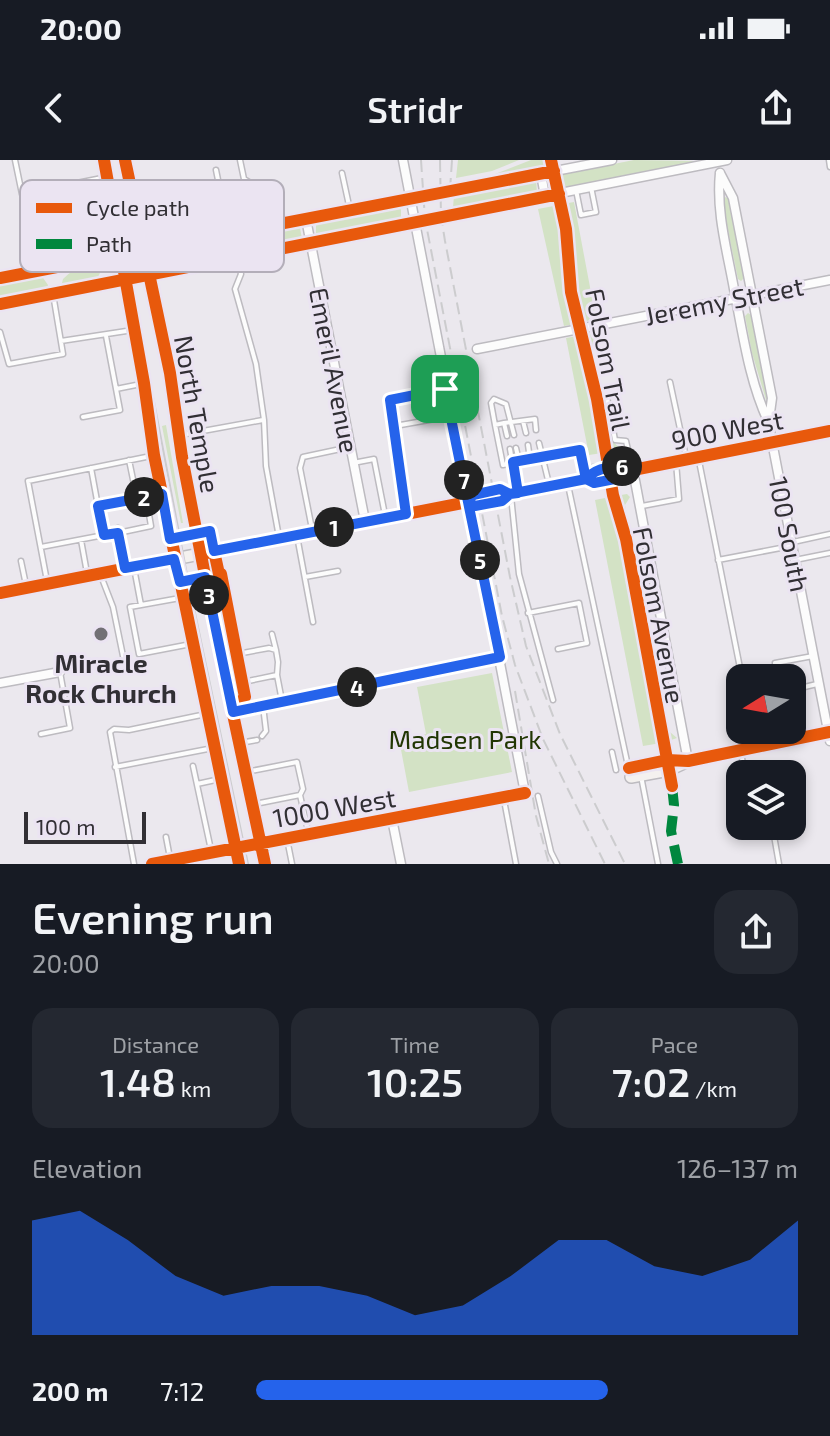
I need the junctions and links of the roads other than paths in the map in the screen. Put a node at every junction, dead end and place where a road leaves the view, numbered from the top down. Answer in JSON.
{"nodes":[{"id":1,"x":15,"y":160,"type":"edge"},
{"id":2,"x":104,"y":160,"type":"edge"},
{"id":3,"x":126,"y":160,"type":"edge"},
{"id":4,"x":240,"y":160,"type":"edge"},
{"id":5,"x":403,"y":160,"type":"edge"},
{"id":6,"x":612,"y":160,"type":"edge"},
{"id":7,"x":829,"y":160,"type":"edge"},
{"id":8,"x":721,"y":161,"type":"edge"},
{"id":9,"x":830,"y":167,"type":"edge"},
{"id":10,"x":216,"y":170,"type":"dead end"},
{"id":11,"x":342,"y":173,"type":"dead end"},
{"id":12,"x":720,"y":173,"type":"junction"},
{"id":13,"x":541,"y":174,"type":"junction"},
{"id":14,"x":107,"y":177,"type":"junction"},
{"id":15,"x":92,"y":180,"type":"edge"},
{"id":16,"x":107,"y":180,"type":"edge"},
{"id":17,"x":130,"y":180,"type":"edge"},
{"id":18,"x":218,"y":180,"type":"edge"},
{"id":19,"x":246,"y":180,"type":"edge"},
{"id":20,"x":20,"y":184,"type":"edge"},
{"id":21,"x":591,"y":187,"type":"junction"},
{"id":22,"x":576,"y":190,"type":"junction"},
{"id":23,"x":545,"y":196,"type":"junction"},
{"id":24,"x":409,"y":200,"type":"junction"},
{"id":25,"x":350,"y":210,"type":"junction"},
{"id":26,"x":306,"y":219,"type":"junction"},
{"id":27,"x":413,"y":221,"type":"junction"},
{"id":28,"x":284,"y":223,"type":"edge"},
{"id":29,"x":310,"y":243,"type":"junction"},
{"id":30,"x":284,"y":248,"type":"edge"},
{"id":31,"x":30,"y":272,"type":"edge"},
{"id":32,"x":123,"y":272,"type":"edge"},
{"id":33,"x":156,"y":272,"type":"edge"},
{"id":34,"x":241,"y":272,"type":"edge"},
{"id":35,"x":151,"y":273,"type":"junction"},
{"id":36,"x":124,"y":277,"type":"junction"},
{"id":37,"x":0,"y":278,"type":"edge"},
{"id":38,"x":830,"y":280,"type":"edge"},
{"id":39,"x":52,"y":293,"type":"junction"},
{"id":40,"x":752,"y":295,"type":"junction"},
{"id":41,"x":736,"y":298,"type":"junction"},
{"id":42,"x":0,"y":304,"type":"edge"},
{"id":43,"x":134,"y":330,"type":"junction"},
{"id":44,"x":0,"y":332,"type":"edge"},
{"id":45,"x":106,"y":336,"type":"junction"},
{"id":46,"x":61,"y":341,"type":"junction"},
{"id":47,"x":477,"y":349,"type":"dead end"},
{"id":48,"x":670,"y":382,"type":"dead end"},
{"id":49,"x":144,"y":383,"type":"junction"},
{"id":50,"x":116,"y":389,"type":"junction"},
{"id":51,"x":445,"y":389,"type":"junction"},
{"id":52,"x":607,"y":397,"type":"dead end"},
{"id":53,"x":451,"y":416,"type":"junction"},
{"id":54,"x":83,"y":417,"type":"dead end"},
{"id":55,"x":264,"y":420,"type":"junction"},
{"id":56,"x":523,"y":421,"type":"junction"},
{"id":57,"x":768,"y":421,"type":"junction"},
{"id":58,"x":511,"y":422,"type":"junction"},
{"id":59,"x":504,"y":423,"type":"junction"},
{"id":60,"x":495,"y":425,"type":"junction"},
{"id":61,"x":395,"y":426,"type":"junction"},
{"id":62,"x":536,"y":430,"type":"dead end"},
{"id":63,"x":830,"y":431,"type":"edge"},
{"id":64,"x":526,"y":433,"type":"dead end"},
{"id":65,"x":179,"y":436,"type":"junction"},
{"id":66,"x":539,"y":443,"type":"dead end"},
{"id":67,"x":773,"y":443,"type":"junction"},
{"id":68,"x":528,"y":445,"type":"dead end"},
{"id":69,"x":350,"y":447,"type":"junction"},
{"id":70,"x":513,"y":448,"type":"dead end"},
{"id":71,"x":154,"y":455,"type":"junction"},
{"id":72,"x":542,"y":457,"type":"junction"},
{"id":73,"x":530,"y":459,"type":"junction"},
{"id":74,"x":129,"y":460,"type":"junction"},
{"id":75,"x":687,"y":460,"type":"junction"},
{"id":76,"x":516,"y":462,"type":"junction"},
{"id":77,"x":353,"y":463,"type":"junction"},
{"id":78,"x":91,"y":468,"type":"junction"},
{"id":79,"x":633,"y":470,"type":"junction"},
{"id":80,"x":586,"y":479,"type":"junction"},
{"id":81,"x":567,"y":483,"type":"junction"},
{"id":82,"x":550,"y":486,"type":"junction"},
{"id":83,"x":514,"y":493,"type":"junction"},
{"id":84,"x":162,"y":494,"type":"junction"},
{"id":85,"x":146,"y":497,"type":"junction"},
{"id":86,"x":136,"y":499,"type":"junction"},
{"id":87,"x":468,"y":502,"type":"junction"},
{"id":88,"x":112,"y":503,"type":"junction"},
{"id":89,"x":98,"y":506,"type":"junction"},
{"id":90,"x":640,"y":507,"type":"junction"},
{"id":91,"x":136,"y":509,"type":"dead end"},
{"id":92,"x":114,"y":513,"type":"dead end"},
{"id":93,"x":406,"y":514,"type":"junction"},
{"id":94,"x":386,"y":518,"type":"junction"},
{"id":95,"x":365,"y":521,"type":"junction"},
{"id":96,"x":118,"y":531,"type":"junction"},
{"id":97,"x":312,"y":531,"type":"junction"},
{"id":98,"x":297,"y":534,"type":"junction"},
{"id":99,"x":830,"y":534,"type":"edge"},
{"id":100,"x":104,"y":535,"type":"junction"},
{"id":101,"x":279,"y":537,"type":"junction"},
{"id":102,"x":81,"y":540,"type":"junction"},
{"id":103,"x":792,"y":544,"type":"junction"},
{"id":104,"x":41,"y":547,"type":"junction"},
{"id":105,"x":830,"y":553,"type":"edge"},
{"id":106,"x":201,"y":554,"type":"junction"},
{"id":107,"x":174,"y":559,"type":"junction"},
{"id":108,"x":718,"y":560,"type":"junction"},
{"id":109,"x":795,"y":560,"type":"junction"},
{"id":110,"x":21,"y":561,"type":"dead end"},
{"id":111,"x":130,"y":568,"type":"junction"},
{"id":112,"x":338,"y":571,"type":"dead end"},
{"id":113,"x":94,"y":575,"type":"junction"},
{"id":114,"x":305,"y":577,"type":"junction"},
{"id":115,"x":48,"y":583,"type":"junction"},
{"id":116,"x":27,"y":588,"type":"junction"},
{"id":117,"x":0,"y":593,"type":"edge"},
{"id":118,"x":183,"y":598,"type":"junction"},
{"id":119,"x":141,"y":605,"type":"junction"},
{"id":120,"x":528,"y":613,"type":"junction"},
{"id":121,"x":313,"y":622,"type":"dead end"},
{"id":122,"x":272,"y":634,"type":"dead end"},
{"id":123,"x":194,"y":644,"type":"junction"},
{"id":124,"x":558,"y":649,"type":"dead end"},
{"id":125,"x":276,"y":650,"type":"junction"},
{"id":126,"x":123,"y":656,"type":"dead end"},
{"id":127,"x":814,"y":656,"type":"junction"},
{"id":128,"x":221,"y":657,"type":"junction"},
{"id":129,"x":500,"y":657,"type":"junction"},
{"id":130,"x":739,"y":664,"type":"edge"},
{"id":131,"x":775,"y":664,"type":"edge"},
{"id":132,"x":60,"y":672,"type":"joint"},
{"id":133,"x":277,"y":675,"type":"junction"},
{"id":134,"x":0,"y":683,"type":"edge"},
{"id":135,"x":819,"y":684,"type":"junction"},
{"id":136,"x":227,"y":686,"type":"junction"},
{"id":137,"x":806,"y":687,"type":"edge"},
{"id":138,"x":553,"y":700,"type":"dead end"},
{"id":139,"x":282,"y":702,"type":"junction"},
{"id":140,"x":263,"y":706,"type":"junction"},
{"id":141,"x":233,"y":712,"type":"junction"},
{"id":142,"x":209,"y":714,"type":"junction"},
{"id":143,"x":41,"y":734,"type":"dead end"},
{"id":144,"x":830,"y":735,"type":"edge"},
{"id":145,"x":240,"y":743,"type":"junction"},
{"id":146,"x":755,"y":744,"type":"edge"},
{"id":147,"x":216,"y":747,"type":"junction"},
{"id":148,"x":756,"y":747,"type":"junction"},
{"id":149,"x":741,"y":750,"type":"junction"},
{"id":150,"x":612,"y":752,"type":"dead end"},
{"id":151,"x":743,"y":760,"type":"edge"},
{"id":152,"x":688,"y":761,"type":"junction"},
{"id":153,"x":193,"y":766,"type":"dead end"},
{"id":154,"x":115,"y":767,"type":"junction"},
{"id":155,"x":631,"y":771,"type":"junction"},
{"id":156,"x":246,"y":772,"type":"junction"},
{"id":157,"x":222,"y":779,"type":"junction"},
{"id":158,"x":197,"y":784,"type":"junction"},
{"id":159,"x":525,"y":793,"type":"joint"},
{"id":160,"x":300,"y":795,"type":"junction"},
{"id":161,"x":538,"y":796,"type":"dead end"},
{"id":162,"x":504,"y":797,"type":"junction"},
{"id":163,"x":252,"y":805,"type":"junction"},
{"id":164,"x":392,"y":819,"type":"junction"},
{"id":165,"x":309,"y":834,"type":"junction"},
{"id":166,"x":166,"y":837,"type":"dead end"},
{"id":167,"x":287,"y":838,"type":"junction"},
{"id":168,"x":775,"y":840,"type":"edge"},
{"id":169,"x":260,"y":843,"type":"junction"},
{"id":170,"x":235,"y":848,"type":"junction"},
{"id":171,"x":211,"y":852,"type":"junction"},
{"id":172,"x":170,"y":860,"type":"junction"},
{"id":173,"x":134,"y":864,"type":"edge"},
{"id":174,"x":152,"y":864,"type":"edge"},
{"id":175,"x":239,"y":864,"type":"edge"},
{"id":176,"x":265,"y":864,"type":"edge"},
{"id":177,"x":292,"y":864,"type":"edge"},
{"id":178,"x":401,"y":864,"type":"edge"},
{"id":179,"x":516,"y":864,"type":"edge"},
{"id":180,"x":557,"y":864,"type":"edge"},
{"id":181,"x":658,"y":864,"type":"edge"},
{"id":182,"x":779,"y":864,"type":"edge"}],
"edges":[{"from":1,"to":20,"type":"lane"},
{"from":2,"to":14,"type":"main road","name":"North Temple"},
{"from":3,"to":17,"type":"main road","name":"North Temple"},
{"from":4,"to":19,"type":"lane"},
{"from":5,"to":24,"type":"street"},
{"from":6,"to":13,"type":"street"},
{"from":7,"to":9,"type":"lane"},
{"from":8,"to":12,"type":"street","name":"100 South"},
{"from":8,"to":21,"type":"street"},
{"from":10,"to":18,"type":"lane"},
{"from":11,"to":25,"type":"lane"},
{"from":12,"to":40,"type":"street","name":"100 South"},
{"from":12,"to":41,"type":"street","name":"100 South"},
{"from":13,"to":23,"type":"street"},
{"from":13,"to":24,"type":"street"},
{"from":14,"to":15,"type":"lane"},
{"from":14,"to":16,"type":"main road","name":"North Temple"},
{"from":21,"to":22,"type":"street"},
{"from":21,"to":22,"type":"lane"},
{"from":22,"to":23,"type":"street"},
{"from":23,"to":27,"type":"street"},
{"from":24,"to":25,"type":"street"},
{"from":24,"to":27,"type":"street"},
{"from":25,"to":26,"type":"street"},
{"from":26,"to":28,"type":"street"},
{"from":26,"to":29,"type":"street","name":"Emeril Avenue"},
{"from":27,"to":29,"type":"street"},
{"from":27,"to":51,"type":"street"},
{"from":29,"to":30,"type":"street"},
{"from":29,"to":69,"type":"street","name":"Emeril Avenue"},
{"from":31,"to":37,"type":"street"},
{"from":32,"to":36,"type":"main road","name":"North Temple"},
{"from":33,"to":35,"type":"street"},
{"from":34,"to":55,"type":"lane"},
{"from":35,"to":36,"type":"street"},
{"from":35,"to":65,"type":"main road","name":"North Temple"},
{"from":36,"to":39,"type":"street"},
{"from":36,"to":43,"type":"main road","name":"North Temple"},
{"from":38,"to":40,"type":"street","name":"Jeremy Street"},
{"from":39,"to":42,"type":"street"},
{"from":39,"to":46,"type":"lane"},
{"from":40,"to":41,"type":"street","name":"Jeremy Street"},
{"from":40,"to":57,"type":"street","name":"100 South"},
{"from":41,"to":47,"type":"street","name":"Jeremy Street"},
{"from":41,"to":57,"type":"street","name":"100 South"},
{"from":43,"to":45,"type":"lane"},
{"from":43,"to":49,"type":"main road","name":"North Temple"},
{"from":44,"to":46,"type":"lane"},
{"from":45,"to":46,"type":"lane"},
{"from":45,"to":50,"type":"lane"},
{"from":48,"to":75,"type":"lane"},
{"from":49,"to":50,"type":"lane"},
{"from":49,"to":71,"type":"main road","name":"North Temple"},
{"from":50,"to":54,"type":"lane"},
{"from":51,"to":53,"type":"street"},
{"from":51,"to":61,"type":"lane"},
{"from":52,"to":79,"type":"lane"},
{"from":53,"to":61,"type":"lane"},
{"from":53,"to":87,"type":"street"},
{"from":55,"to":65,"type":"lane"},
{"from":55,"to":101,"type":"lane"},
{"from":56,"to":58,"type":"lane"},
{"from":56,"to":62,"type":"lane"},
{"from":56,"to":64,"type":"lane"},
{"from":57,"to":67,"type":"street","name":"100 South"},
{"from":58,"to":59,"type":"lane"},
{"from":58,"to":59,"type":"lane"},
{"from":58,"to":60,"type":"lane"},
{"from":59,"to":60,"type":"lane"},
{"from":60,"to":76,"type":"lane"},
{"from":61,"to":93,"type":"lane"},
{"from":63,"to":67,"type":"main road","name":"900 West"},
{"from":65,"to":106,"type":"main road","name":"North Temple"},
{"from":66,"to":72,"type":"lane"},
{"from":67,"to":75,"type":"main road","name":"900 West"},
{"from":67,"to":103,"type":"street","name":"100 South"},
{"from":68,"to":73,"type":"lane"},
{"from":69,"to":77,"type":"street","name":"Emeril Avenue"},
{"from":69,"to":97,"type":"lane"},
{"from":70,"to":76,"type":"lane"},
{"from":71,"to":74,"type":"lane"},
{"from":71,"to":84,"type":"main road","name":"North Temple"},
{"from":72,"to":73,"type":"lane"},
{"from":72,"to":80,"type":"lane"},
{"from":72,"to":82,"type":"lane"},
{"from":73,"to":76,"type":"lane"},
{"from":74,"to":78,"type":"lane"},
{"from":74,"to":86,"type":"lane"},
{"from":75,"to":79,"type":"main road","name":"900 West"},
{"from":75,"to":90,"type":"lane"},
{"from":75,"to":108,"type":"lane"},
{"from":76,"to":83,"type":"lane"},
{"from":77,"to":94,"type":"lane"},
{"from":77,"to":95,"type":"street","name":"Emeril Avenue"},
{"from":78,"to":89,"type":"lane"},
{"from":78,"to":104,"type":"lane"},
{"from":79,"to":80,"type":"main road","name":"900 West"},
{"from":79,"to":90,"type":"street","name":"Folsom Avenue"},
{"from":80,"to":81,"type":"main road","name":"900 West"},
{"from":81,"to":82,"type":"main road","name":"900 West"},
{"from":81,"to":155,"type":"lane"},
{"from":82,"to":83,"type":"main road","name":"900 West"},
{"from":83,"to":87,"type":"main road","name":"900 West"},
{"from":83,"to":120,"type":"lane"},
{"from":84,"to":85,"type":"lane"},
{"from":84,"to":107,"type":"main road","name":"North Temple"},
{"from":85,"to":86,"type":"lane"},
{"from":85,"to":96,"type":"lane"},
{"from":86,"to":88,"type":"lane"},
{"from":86,"to":91,"type":"lane"},
{"from":87,"to":93,"type":"main road","name":"900 West"},
{"from":87,"to":129,"type":"street"},
{"from":88,"to":89,"type":"lane"},
{"from":88,"to":92,"type":"lane"},
{"from":89,"to":100,"type":"lane"},
{"from":90,"to":152,"type":"street","name":"Folsom Avenue"},
{"from":93,"to":94,"type":"main road","name":"900 West"},
{"from":94,"to":95,"type":"main road","name":"900 West"},
{"from":95,"to":97,"type":"main road","name":"900 West"},
{"from":96,"to":100,"type":"lane"},
{"from":96,"to":111,"type":"lane"},
{"from":97,"to":98,"type":"main road","name":"900 West"},
{"from":98,"to":101,"type":"main road","name":"900 West"},
{"from":98,"to":114,"type":"lane"},
{"from":99,"to":103,"type":"lane"},
{"from":100,"to":102,"type":"lane"},
{"from":101,"to":106,"type":"main road","name":"900 West"},
{"from":102,"to":104,"type":"lane"},
{"from":102,"to":113,"type":"lane"},
{"from":103,"to":108,"type":"lane"},
{"from":103,"to":109,"type":"street","name":"100 South"},
{"from":104,"to":115,"type":"lane"},
{"from":105,"to":109,"type":"lane"},
{"from":106,"to":107,"type":"main road","name":"900 West"},
{"from":106,"to":128,"type":"main road","name":"North Temple"},
{"from":107,"to":111,"type":"main road","name":"900 West"},
{"from":107,"to":118,"type":"main road","name":"North Temple"},
{"from":108,"to":130,"type":"lane"},
{"from":109,"to":127,"type":"street","name":"100 South"},
{"from":110,"to":116,"type":"lane"},
{"from":111,"to":113,"type":"main road","name":"900 West"},
{"from":111,"to":119,"type":"lane"},
{"from":112,"to":114,"type":"lane"},
{"from":113,"to":115,"type":"main road","name":"900 West"},
{"from":113,"to":126,"type":"lane"},
{"from":114,"to":121,"type":"lane"},
{"from":115,"to":116,"type":"main road","name":"900 West"},
{"from":116,"to":117,"type":"main road","name":"900 West"},
{"from":118,"to":119,"type":"lane"},
{"from":118,"to":123,"type":"main road","name":"North Temple"},
{"from":119,"to":123,"type":"lane"},
{"from":120,"to":124,"type":"lane"},
{"from":120,"to":138,"type":"lane"},
{"from":122,"to":125,"type":"lane"},
{"from":123,"to":142,"type":"main road","name":"North Temple"},
{"from":125,"to":128,"type":"lane"},
{"from":125,"to":133,"type":"lane"},
{"from":127,"to":131,"type":"lane"},
{"from":127,"to":135,"type":"street","name":"100 South"},
{"from":128,"to":136,"type":"main road","name":"North Temple"},
{"from":129,"to":139,"type":"street"},
{"from":129,"to":159,"type":"street"},
{"from":132,"to":134,"type":"street"},
{"from":132,"to":143,"type":"lane"},
{"from":133,"to":136,"type":"lane"},
{"from":133,"to":139,"type":"lane"},
{"from":135,"to":137,"type":"lane"},
{"from":135,"to":144,"type":"street","name":"100 South"},
{"from":136,"to":141,"type":"main road","name":"North Temple"},
{"from":139,"to":140,"type":"street"},
{"from":140,"to":141,"type":"street"},
{"from":140,"to":145,"type":"lane"},
{"from":141,"to":145,"type":"main road","name":"North Temple"},
{"from":142,"to":147,"type":"main road","name":"North Temple"},
{"from":142,"to":154,"type":"lane"},
{"from":144,"to":148,"type":"main road"},
{"from":145,"to":156,"type":"main road","name":"North Temple"},
{"from":146,"to":148,"type":"lane"},
{"from":147,"to":154,"type":"lane"},
{"from":147,"to":157,"type":"main road","name":"North Temple"},
{"from":148,"to":149,"type":"main road"},
{"from":149,"to":151,"type":"lane"},
{"from":149,"to":152,"type":"main road"},
{"from":150,"to":155,"type":"lane"},
{"from":152,"to":155,"type":"main road"},
{"from":153,"to":158,"type":"lane"},
{"from":154,"to":173,"type":"lane"},
{"from":155,"to":181,"type":"lane"},
{"from":156,"to":160,"type":"lane"},
{"from":156,"to":163,"type":"main road","name":"North Temple"},
{"from":157,"to":158,"type":"lane"},
{"from":157,"to":170,"type":"main road","name":"North Temple"},
{"from":158,"to":171,"type":"lane"},
{"from":159,"to":162,"type":"main road","name":"1000 West"},
{"from":160,"to":163,"type":"lane"},
{"from":160,"to":165,"type":"lane"},
{"from":161,"to":180,"type":"lane"},
{"from":162,"to":164,"type":"main road","name":"1000 West"},
{"from":162,"to":179,"type":"lane"},
{"from":163,"to":169,"type":"main road","name":"North Temple"},
{"from":164,"to":165,"type":"main road","name":"1000 West"},
{"from":164,"to":178,"type":"street"},
{"from":165,"to":167,"type":"main road","name":"1000 West"},
{"from":166,"to":172,"type":"lane"},
{"from":167,"to":169,"type":"main road","name":"1000 West"},
{"from":167,"to":177,"type":"lane"},
{"from":168,"to":182,"type":"lane"},
{"from":169,"to":170,"type":"main road","name":"1000 West"},
{"from":169,"to":176,"type":"main road","name":"North Temple"},
{"from":170,"to":171,"type":"main road","name":"1000 West"},
{"from":170,"to":175,"type":"main road","name":"North Temple"},
{"from":171,"to":172,"type":"main road","name":"1000 West"},
{"from":172,"to":174,"type":"main road","name":"1000 West"}]}
